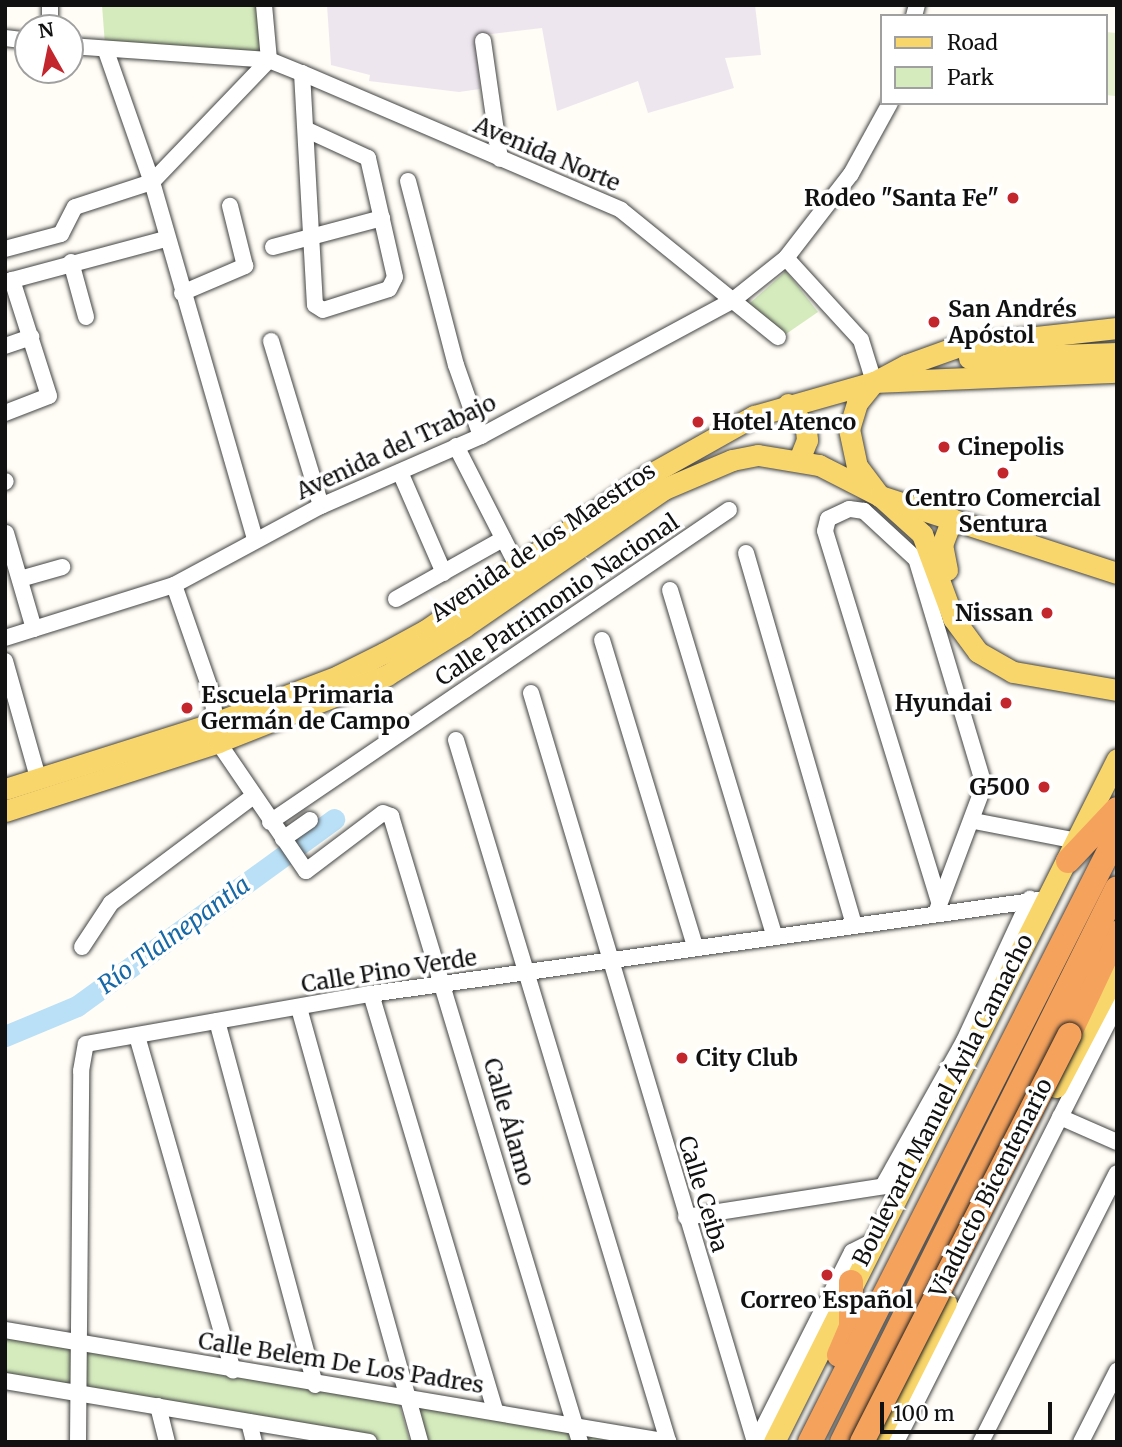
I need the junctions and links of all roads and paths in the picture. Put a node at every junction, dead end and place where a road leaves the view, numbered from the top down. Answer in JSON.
{"nodes":[{"id":1,"x":264,"y":5,"type":"edge"},
{"id":2,"x":483,"y":41,"type":"dead end"},
{"id":3,"x":84,"y":48,"type":"edge"},
{"id":4,"x":106,"y":51,"type":"junction"},
{"id":5,"x":269,"y":60,"type":"junction"},
{"id":6,"x":302,"y":72,"type":"junction"},
{"id":7,"x":889,"y":105,"type":"edge"},
{"id":8,"x":307,"y":130,"type":"junction"},
{"id":9,"x":500,"y":159,"type":"junction"},
{"id":10,"x":408,"y":181,"type":"dead end"},
{"id":11,"x":152,"y":182,"type":"junction"},
{"id":12,"x":230,"y":206,"type":"dead end"},
{"id":13,"x":382,"y":218,"type":"junction"},
{"id":14,"x":163,"y":239,"type":"junction"},
{"id":15,"x":313,"y":239,"type":"junction"},
{"id":16,"x":273,"y":247,"type":"dead end"},
{"id":17,"x":5,"y":249,"type":"edge"},
{"id":18,"x":786,"y":258,"type":"junction"},
{"id":19,"x":71,"y":262,"type":"junction"},
{"id":20,"x":9,"y":281,"type":"edge"},
{"id":21,"x":182,"y":293,"type":"junction"},
{"id":22,"x":732,"y":301,"type":"junction"},
{"id":23,"x":86,"y":317,"type":"dead end"},
{"id":24,"x":1117,"y":328,"type":"edge"},
{"id":25,"x":31,"y":337,"type":"junction"},
{"id":26,"x":778,"y":337,"type":"dead end"},
{"id":27,"x":271,"y":341,"type":"dead end"},
{"id":28,"x":5,"y":346,"type":"edge"},
{"id":29,"x":1117,"y":353,"type":"edge"},
{"id":30,"x":906,"y":365,"type":"junction"},
{"id":31,"x":1117,"y":372,"type":"edge"},
{"id":32,"x":874,"y":382,"type":"junction"},
{"id":33,"x":788,"y":404,"type":"junction"},
{"id":34,"x":5,"y":413,"type":"edge"},
{"id":35,"x":481,"y":436,"type":"junction"},
{"id":36,"x":456,"y":446,"type":"junction"},
{"id":37,"x":799,"y":460,"type":"junction"},
{"id":38,"x":400,"y":472,"type":"junction"},
{"id":39,"x":880,"y":496,"type":"junction"},
{"id":40,"x":321,"y":506,"type":"junction"},
{"id":41,"x":729,"y":510,"type":"dead end"},
{"id":42,"x":952,"y":519,"type":"junction"},
{"id":43,"x":6,"y":533,"type":"edge"},
{"id":44,"x":255,"y":539,"type":"junction"},
{"id":45,"x":503,"y":539,"type":"junction"},
{"id":46,"x":746,"y":553,"type":"dead end"},
{"id":47,"x":517,"y":565,"type":"junction"},
{"id":48,"x":62,"y":566,"type":"dead end"},
{"id":49,"x":444,"y":573,"type":"junction"},
{"id":50,"x":1117,"y":573,"type":"edge"},
{"id":51,"x":20,"y":579,"type":"junction"},
{"id":52,"x":174,"y":585,"type":"junction"},
{"id":53,"x":670,"y":590,"type":"dead end"},
{"id":54,"x":396,"y":599,"type":"dead end"},
{"id":55,"x":34,"y":629,"type":"junction"},
{"id":56,"x":5,"y":638,"type":"edge"},
{"id":57,"x":602,"y":639,"type":"dead end"},
{"id":58,"x":5,"y":661,"type":"edge"},
{"id":59,"x":1117,"y":681,"type":"edge"},
{"id":60,"x":1117,"y":690,"type":"edge"},
{"id":61,"x":531,"y":693,"type":"dead end"},
{"id":62,"x":218,"y":732,"type":"junction"},
{"id":63,"x":456,"y":740,"type":"dead end"},
{"id":64,"x":1117,"y":759,"type":"edge"},
{"id":65,"x":38,"y":778,"type":"junction"},
{"id":66,"x":5,"y":789,"type":"edge"},
{"id":67,"x":252,"y":797,"type":"junction"},
{"id":68,"x":1117,"y":810,"type":"edge"},
{"id":69,"x":5,"y":811,"type":"edge"},
{"id":70,"x":310,"y":820,"type":"dead end"},
{"id":71,"x":974,"y":821,"type":"junction"},
{"id":72,"x":271,"y":822,"type":"junction"},
{"id":73,"x":1117,"y":835,"type":"edge"},
{"id":74,"x":289,"y":847,"type":"junction"},
{"id":75,"x":1073,"y":851,"type":"junction"},
{"id":76,"x":1117,"y":888,"type":"edge"},
{"id":77,"x":1038,"y":899,"type":"junction"},
{"id":78,"x":937,"y":907,"type":"junction"},
{"id":79,"x":854,"y":924,"type":"junction"},
{"id":80,"x":1117,"y":933,"type":"edge"},
{"id":81,"x":774,"y":934,"type":"junction"},
{"id":82,"x":82,"y":947,"type":"dead end"},
{"id":83,"x":695,"y":947,"type":"junction"},
{"id":84,"x":609,"y":960,"type":"junction"},
{"id":85,"x":1117,"y":971,"type":"edge"},
{"id":86,"x":529,"y":973,"type":"junction"},
{"id":87,"x":445,"y":983,"type":"junction"},
{"id":88,"x":371,"y":994,"type":"junction"},
{"id":89,"x":1117,"y":1004,"type":"edge"},
{"id":90,"x":299,"y":1008,"type":"junction"},
{"id":91,"x":217,"y":1021,"type":"junction"},
{"id":92,"x":137,"y":1036,"type":"junction"},
{"id":93,"x":1079,"y":1060,"type":"junction"},
{"id":94,"x":1060,"y":1117,"type":"junction"},
{"id":95,"x":1117,"y":1142,"type":"edge"},
{"id":96,"x":1117,"y":1173,"type":"edge"},
{"id":97,"x":891,"y":1185,"type":"junction"},
{"id":98,"x":686,"y":1217,"type":"junction"},
{"id":99,"x":870,"y":1243,"type":"junction"},
{"id":100,"x":851,"y":1282,"type":"junction"},
{"id":101,"x":5,"y":1329,"type":"edge"},
{"id":102,"x":77,"y":1343,"type":"junction"},
{"id":103,"x":233,"y":1371,"type":"junction"},
{"id":104,"x":1117,"y":1371,"type":"edge"},
{"id":105,"x":5,"y":1381,"type":"edge"},
{"id":106,"x":315,"y":1385,"type":"junction"},
{"id":107,"x":78,"y":1392,"type":"junction"},
{"id":108,"x":408,"y":1400,"type":"junction"},
{"id":109,"x":862,"y":1403,"type":"junction"},
{"id":110,"x":158,"y":1406,"type":"junction"},
{"id":111,"x":495,"y":1411,"type":"junction"},
{"id":112,"x":249,"y":1422,"type":"junction"},
{"id":113,"x":577,"y":1434,"type":"edge"},
{"id":114,"x":340,"y":1439,"type":"edge"},
{"id":115,"x":78,"y":1442,"type":"edge"},
{"id":116,"x":167,"y":1442,"type":"edge"},
{"id":117,"x":254,"y":1442,"type":"edge"},
{"id":118,"x":369,"y":1442,"type":"edge"},
{"id":119,"x":420,"y":1442,"type":"edge"},
{"id":120,"x":668,"y":1442,"type":"edge"},
{"id":121,"x":756,"y":1442,"type":"edge"},
{"id":122,"x":774,"y":1442,"type":"edge"},
{"id":123,"x":808,"y":1442,"type":"edge"},
{"id":124,"x":842,"y":1442,"type":"edge"},
{"id":125,"x":864,"y":1442,"type":"edge"},
{"id":126,"x":876,"y":1442,"type":"edge"},
{"id":127,"x":896,"y":1442,"type":"edge"},
{"id":128,"x":981,"y":1442,"type":"edge"},
{"id":129,"x":1081,"y":1442,"type":"edge"}],
"edges":[{"from":1,"to":5,"type":"street"},
{"from":2,"to":9,"type":"street"},
{"from":3,"to":4,"type":"street","name":"Avenida Norte"},
{"from":4,"to":5,"type":"street","name":"Avenida Norte"},
{"from":4,"to":11,"type":"street"},
{"from":5,"to":6,"type":"street","name":"Avenida Norte"},
{"from":5,"to":11,"type":"street"},
{"from":6,"to":8,"type":"street"},
{"from":6,"to":9,"type":"street","name":"Avenida Norte"},
{"from":7,"to":18,"type":"street","name":"Avenida del Trabajo"},
{"from":8,"to":13,"type":"street"},
{"from":8,"to":15,"type":"street"},
{"from":9,"to":22,"type":"street","name":"Avenida Norte"},
{"from":10,"to":35,"type":"street"},
{"from":11,"to":14,"type":"street"},
{"from":11,"to":17,"type":"street"},
{"from":12,"to":21,"type":"street"},
{"from":13,"to":15,"type":"street"},
{"from":13,"to":15,"type":"street"},
{"from":14,"to":19,"type":"street"},
{"from":14,"to":21,"type":"street"},
{"from":15,"to":16,"type":"street"},
{"from":18,"to":22,"type":"street","name":"Avenida del Trabajo"},
{"from":18,"to":32,"type":"street"},
{"from":19,"to":20,"type":"street"},
{"from":19,"to":23,"type":"street"},
{"from":20,"to":25,"type":"street"},
{"from":21,"to":44,"type":"street"},
{"from":22,"to":26,"type":"street","name":"Avenida Norte"},
{"from":22,"to":35,"type":"street","name":"Avenida del Trabajo"},
{"from":24,"to":30,"type":"main road","name":"Avenida de los Maestros"},
{"from":25,"to":28,"type":"street"},
{"from":25,"to":34,"type":"street"},
{"from":27,"to":40,"type":"street"},
{"from":29,"to":30,"type":"main road"},
{"from":30,"to":32,"type":"main road","name":"Avenida de los Maestros"},
{"from":31,"to":32,"type":"main road","name":"Avenida de los Maestros"},
{"from":32,"to":33,"type":"main road","name":"Avenida de los Maestros"},
{"from":32,"to":39,"type":"main road"},
{"from":33,"to":37,"type":"main road"},
{"from":33,"to":47,"type":"main road","name":"Avenida de los Maestros"},
{"from":35,"to":36,"type":"street","name":"Avenida del Trabajo"},
{"from":36,"to":38,"type":"street","name":"Avenida del Trabajo"},
{"from":36,"to":45,"type":"street"},
{"from":37,"to":39,"type":"main road","name":"Avenida de los Maestros"},
{"from":37,"to":62,"type":"main road","name":"Avenida de los Maestros"},
{"from":38,"to":40,"type":"street","name":"Avenida del Trabajo"},
{"from":38,"to":49,"type":"street"},
{"from":39,"to":42,"type":"main road","name":"Avenida de los Maestros"},
{"from":39,"to":60,"type":"main road"},
{"from":40,"to":44,"type":"street","name":"Avenida del Trabajo"},
{"from":41,"to":72,"type":"street","name":"Calle Patrimonio Nacional"},
{"from":42,"to":50,"type":"main road","name":"Avenida de los Maestros"},
{"from":42,"to":59,"type":"main road"},
{"from":43,"to":51,"type":"street"},
{"from":44,"to":52,"type":"street","name":"Avenida del Trabajo"},
{"from":45,"to":47,"type":"street"},
{"from":45,"to":49,"type":"street"},
{"from":46,"to":79,"type":"street"},
{"from":47,"to":62,"type":"main road","name":"Avenida de los Maestros"},
{"from":48,"to":51,"type":"street"},
{"from":49,"to":54,"type":"street"},
{"from":51,"to":55,"type":"street"},
{"from":52,"to":55,"type":"street","name":"Avenida del Trabajo"},
{"from":52,"to":62,"type":"street"},
{"from":53,"to":81,"type":"street"},
{"from":55,"to":56,"type":"street","name":"Avenida del Trabajo"},
{"from":57,"to":83,"type":"street"},
{"from":58,"to":65,"type":"street"},
{"from":61,"to":84,"type":"street","name":"Calle Ceiba"},
{"from":62,"to":65,"type":"main road","name":"Avenida de los Maestros"},
{"from":62,"to":67,"type":"street"},
{"from":62,"to":69,"type":"main road","name":"Avenida de los Maestros"},
{"from":63,"to":86,"type":"street"},
{"from":64,"to":75,"type":"main road","name":"Boulevard Manuel Ávila Camacho"},
{"from":65,"to":66,"type":"main road","name":"Avenida de los Maestros"},
{"from":67,"to":72,"type":"street"},
{"from":67,"to":82,"type":"street"},
{"from":68,"to":75,"type":"highway"},
{"from":70,"to":74,"type":"street"},
{"from":71,"to":75,"type":"street"},
{"from":71,"to":78,"type":"street"},
{"from":71,"to":78,"type":"street"},
{"from":72,"to":74,"type":"street"},
{"from":73,"to":123,"type":"highway","name":"Boulevard Manuel Ávila Camacho"},
{"from":74,"to":87,"type":"street","name":"Calle Álamo"},
{"from":75,"to":77,"type":"main road","name":"Boulevard Manuel Ávila Camacho"},
{"from":76,"to":109,"type":"highway"},
{"from":77,"to":78,"type":"street","name":"Calle Pino Verde"},
{"from":77,"to":97,"type":"main road","name":"Boulevard Manuel Ávila Camacho"},
{"from":78,"to":79,"type":"street","name":"Calle Pino Verde"},
{"from":79,"to":81,"type":"street","name":"Calle Pino Verde"},
{"from":80,"to":125,"type":"highway","name":"Viaducto Bicentenario","bridge":true},
{"from":81,"to":83,"type":"street","name":"Calle Pino Verde"},
{"from":83,"to":84,"type":"street","name":"Calle Pino Verde"},
{"from":84,"to":86,"type":"street","name":"Calle Pino Verde"},
{"from":84,"to":98,"type":"street","name":"Calle Ceiba"},
{"from":85,"to":93,"type":"main road"},
{"from":86,"to":87,"type":"street","name":"Calle Pino Verde"},
{"from":86,"to":120,"type":"street"},
{"from":87,"to":88,"type":"street","name":"Calle Pino Verde"},
{"from":87,"to":113,"type":"street","name":"Calle Álamo"},
{"from":88,"to":90,"type":"street","name":"Calle Pino Verde"},
{"from":88,"to":111,"type":"street"},
{"from":89,"to":93,"type":"street"},
{"from":90,"to":91,"type":"street","name":"Calle Pino Verde"},
{"from":90,"to":108,"type":"street"},
{"from":91,"to":92,"type":"street","name":"Calle Pino Verde"},
{"from":91,"to":106,"type":"street"},
{"from":92,"to":102,"type":"street","name":"Calle Pino Verde"},
{"from":92,"to":103,"type":"street"},
{"from":93,"to":94,"type":"street"},
{"from":93,"to":126,"type":"main road"},
{"from":94,"to":95,"type":"street"},
{"from":94,"to":127,"type":"street"},
{"from":96,"to":128,"type":"street"},
{"from":97,"to":98,"type":"street"},
{"from":97,"to":99,"type":"main road","name":"Boulevard Manuel Ávila Camacho"},
{"from":98,"to":121,"type":"street","name":"Calle Ceiba"},
{"from":99,"to":100,"type":"main road","name":"Boulevard Manuel Ávila Camacho"},
{"from":99,"to":121,"type":"street"},
{"from":100,"to":122,"type":"main road","name":"Boulevard Manuel Ávila Camacho"},
{"from":100,"to":123,"type":"highway"},
{"from":101,"to":102,"type":"street","name":"Calle Belem De Los Padres"},
{"from":102,"to":103,"type":"street","name":"Calle Belem De Los Padres"},
{"from":102,"to":107,"type":"street","name":"Calle Pino Verde"},
{"from":103,"to":106,"type":"street","name":"Calle Belem De Los Padres"},
{"from":104,"to":129,"type":"street"},
{"from":105,"to":107,"type":"street"},
{"from":106,"to":108,"type":"street","name":"Calle Belem De Los Padres"},
{"from":107,"to":110,"type":"street"},
{"from":107,"to":115,"type":"street","name":"Calle Pino Verde"},
{"from":108,"to":111,"type":"street","name":"Calle Belem De Los Padres"},
{"from":108,"to":119,"type":"street"},
{"from":109,"to":124,"type":"highway"},
{"from":109,"to":125,"type":"highway"},
{"from":110,"to":112,"type":"street"},
{"from":110,"to":116,"type":"street"},
{"from":111,"to":113,"type":"street","name":"Calle Belem De Los Padres"},
{"from":112,"to":114,"type":"street"},
{"from":112,"to":117,"type":"street"},
{"from":113,"to":120,"type":"street","name":"Calle Belem De Los Padres"},
{"from":114,"to":118,"type":"street"}]}
